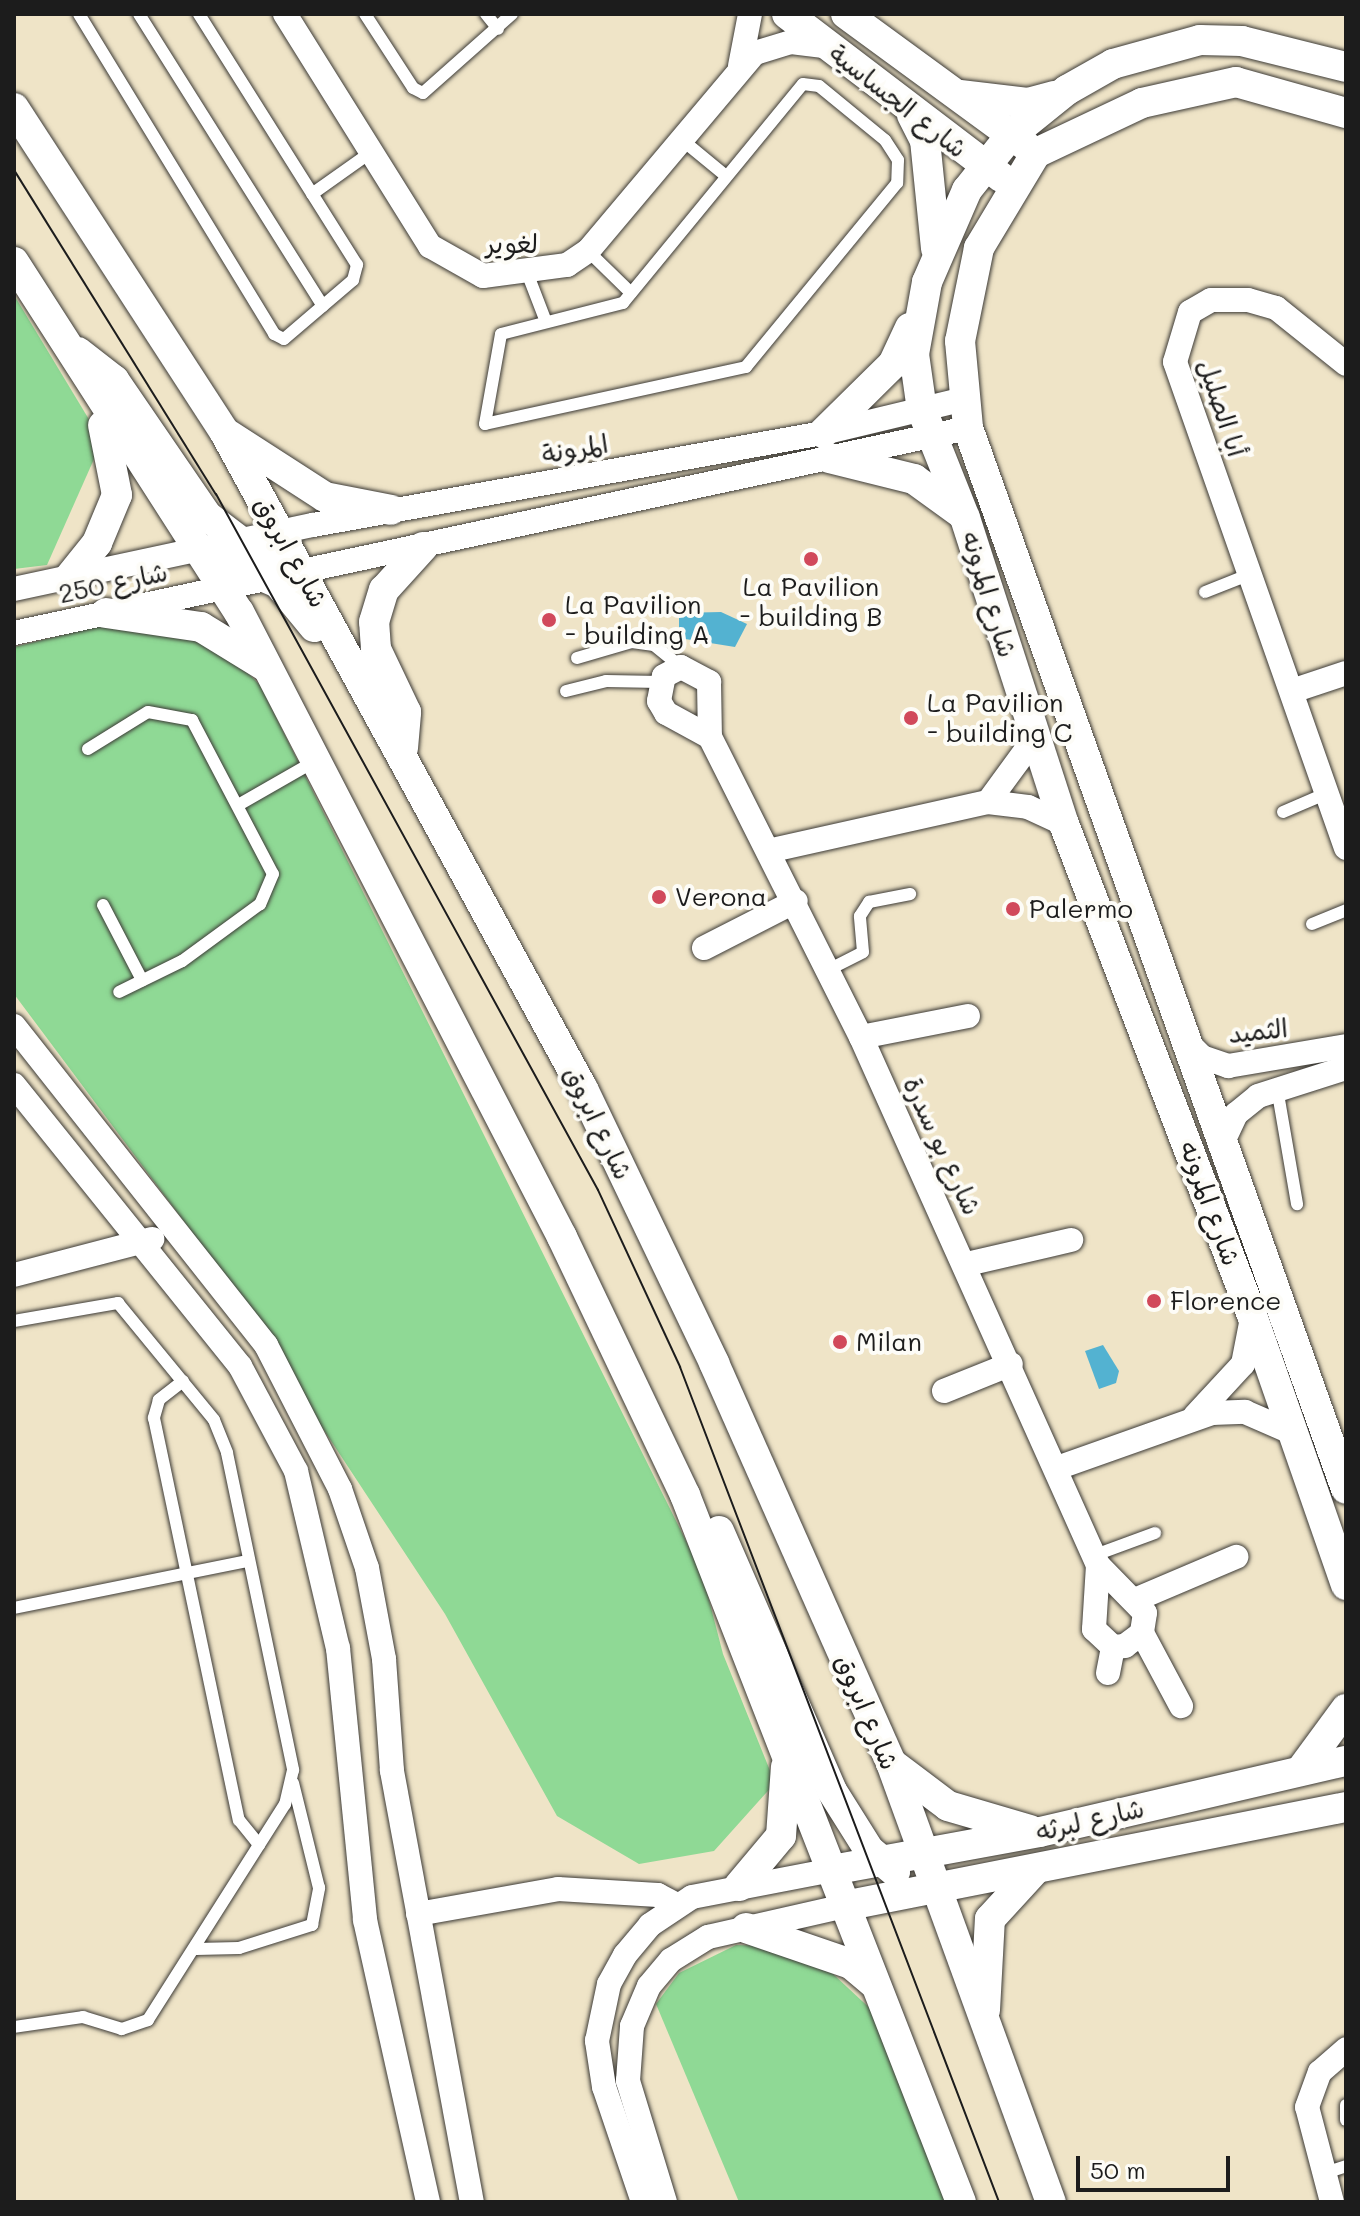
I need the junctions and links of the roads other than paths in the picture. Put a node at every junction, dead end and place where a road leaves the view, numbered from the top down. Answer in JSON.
{"nodes":[{"id":1,"x":79,"y":14,"type":"edge"},
{"id":2,"x":139,"y":14,"type":"edge"},
{"id":3,"x":199,"y":14,"type":"edge"},
{"id":4,"x":285,"y":14,"type":"edge"},
{"id":5,"x":365,"y":14,"type":"edge"},
{"id":6,"x":486,"y":14,"type":"edge"},
{"id":7,"x":512,"y":14,"type":"edge"},
{"id":8,"x":750,"y":14,"type":"edge"},
{"id":9,"x":787,"y":14,"type":"edge"},
{"id":10,"x":851,"y":17,"type":"edge"},
{"id":11,"x":498,"y":29,"type":"junction"},
{"id":12,"x":826,"y":46,"type":"junction"},
{"id":13,"x":1346,"y":67,"type":"edge"},
{"id":14,"x":738,"y":70,"type":"junction"},
{"id":15,"x":1067,"y":90,"type":"junction"},
{"id":16,"x":957,"y":94,"type":"junction"},
{"id":17,"x":14,"y":108,"type":"edge"},
{"id":18,"x":1346,"y":113,"type":"edge"},
{"id":19,"x":911,"y":114,"type":"junction"},
{"id":20,"x":1010,"y":136,"type":"junction"},
{"id":21,"x":681,"y":139,"type":"junction"},
{"id":22,"x":371,"y":152,"type":"junction"},
{"id":23,"x":1036,"y":153,"type":"junction"},
{"id":24,"x":985,"y":167,"type":"junction"},
{"id":25,"x":726,"y":176,"type":"junction"},
{"id":26,"x":1012,"y":184,"type":"junction"},
{"id":27,"x":312,"y":194,"type":"junction"},
{"id":28,"x":588,"y":251,"type":"junction"},
{"id":29,"x":937,"y":254,"type":"junction"},
{"id":30,"x":14,"y":262,"type":"edge"},
{"id":31,"x":528,"y":275,"type":"junction"},
{"id":32,"x":631,"y":293,"type":"junction"},
{"id":33,"x":323,"y":306,"type":"junction"},
{"id":34,"x":919,"y":308,"type":"junction"},
{"id":35,"x":546,"y":322,"type":"junction"},
{"id":36,"x":68,"y":349,"type":"junction"},
{"id":37,"x":1346,"y":364,"type":"edge"},
{"id":38,"x":95,"y":392,"type":"junction"},
{"id":39,"x":964,"y":414,"type":"junction"},
{"id":40,"x":926,"y":423,"type":"junction"},
{"id":41,"x":225,"y":433,"type":"junction"},
{"id":42,"x":826,"y":446,"type":"junction"},
{"id":43,"x":391,"y":510,"type":"junction"},
{"id":44,"x":965,"y":518,"type":"junction"},
{"id":45,"x":279,"y":533,"type":"junction"},
{"id":46,"x":237,"y":543,"type":"junction"},
{"id":47,"x":423,"y":547,"type":"junction"},
{"id":48,"x":199,"y":549,"type":"junction"},
{"id":49,"x":300,"y":569,"type":"junction"},
{"id":50,"x":1248,"y":575,"type":"junction"},
{"id":51,"x":69,"y":578,"type":"junction"},
{"id":52,"x":270,"y":578,"type":"junction"},
{"id":53,"x":224,"y":588,"type":"junction"},
{"id":54,"x":14,"y":589,"type":"edge"},
{"id":55,"x":1205,"y":592,"type":"dead end"},
{"id":56,"x":106,"y":613,"type":"junction"},
{"id":57,"x":14,"y":633,"type":"edge"},
{"id":58,"x":577,"y":658,"type":"dead end"},
{"id":59,"x":266,"y":667,"type":"junction"},
{"id":60,"x":681,"y":667,"type":"junction"},
{"id":61,"x":1346,"y":673,"type":"edge"},
{"id":62,"x":660,"y":682,"type":"junction"},
{"id":63,"x":566,"y":691,"type":"dead end"},
{"id":64,"x":1292,"y":691,"type":"junction"},
{"id":65,"x":1029,"y":723,"type":"junction"},
{"id":66,"x":710,"y":737,"type":"junction"},
{"id":67,"x":403,"y":748,"type":"junction"},
{"id":68,"x":88,"y":749,"type":"dead end"},
{"id":69,"x":318,"y":760,"type":"junction"},
{"id":70,"x":1325,"y":794,"type":"junction"},
{"id":71,"x":988,"y":802,"type":"junction"},
{"id":72,"x":240,"y":804,"type":"junction"},
{"id":73,"x":1283,"y":812,"type":"dead end"},
{"id":74,"x":443,"y":821,"type":"junction"},
{"id":75,"x":1064,"y":824,"type":"junction"},
{"id":76,"x":1345,"y":845,"type":"edge"},
{"id":77,"x":768,"y":851,"type":"junction"},
{"id":78,"x":910,"y":894,"type":"dead end"},
{"id":79,"x":796,"y":901,"type":"junction"},
{"id":80,"x":103,"y":905,"type":"dead end"},
{"id":81,"x":1346,"y":910,"type":"edge"},
{"id":82,"x":1312,"y":924,"type":"dead end"},
{"id":83,"x":704,"y":948,"type":"dead end"},
{"id":84,"x":828,"y":970,"type":"junction"},
{"id":85,"x":142,"y":980,"type":"junction"},
{"id":86,"x":119,"y":992,"type":"dead end"},
{"id":87,"x":968,"y":1016,"type":"dead end"},
{"id":88,"x":14,"y":1026,"type":"edge"},
{"id":89,"x":861,"y":1037,"type":"junction"},
{"id":90,"x":1184,"y":1039,"type":"junction"},
{"id":91,"x":1346,"y":1046,"type":"edge"},
{"id":92,"x":1346,"y":1068,"type":"edge"},
{"id":93,"x":14,"y":1085,"type":"edge"},
{"id":94,"x":1276,"y":1085,"type":"junction"},
{"id":95,"x":22,"y":1107,"type":"edge"},
{"id":96,"x":1222,"y":1144,"type":"junction"},
{"id":97,"x":1297,"y":1204,"type":"dead end"},
{"id":98,"x":170,"y":1226,"type":"junction"},
{"id":99,"x":1071,"y":1240,"type":"dead end"},
{"id":100,"x":142,"y":1246,"type":"junction"},
{"id":101,"x":967,"y":1264,"type":"junction"},
{"id":102,"x":14,"y":1275,"type":"edge"},
{"id":103,"x":1252,"y":1315,"type":"junction"},
{"id":104,"x":14,"y":1321,"type":"edge"},
{"id":105,"x":1011,"y":1364,"type":"junction"},
{"id":106,"x":183,"y":1381,"type":"junction"},
{"id":107,"x":944,"y":1391,"type":"dead end"},
{"id":108,"x":1195,"y":1416,"type":"junction"},
{"id":109,"x":1291,"y":1432,"type":"junction"},
{"id":110,"x":1057,"y":1468,"type":"junction"},
{"id":111,"x":1346,"y":1489,"type":"edge"},
{"id":112,"x":685,"y":1495,"type":"junction"},
{"id":113,"x":1155,"y":1533,"type":"dead end"},
{"id":114,"x":1236,"y":1557,"type":"dead end"},
{"id":115,"x":1096,"y":1560,"type":"junction"},
{"id":116,"x":248,"y":1561,"type":"junction"},
{"id":117,"x":186,"y":1573,"type":"junction"},
{"id":118,"x":1346,"y":1585,"type":"edge"},
{"id":119,"x":1137,"y":1599,"type":"junction"},
{"id":120,"x":14,"y":1608,"type":"edge"},
{"id":121,"x":1142,"y":1633,"type":"junction"},
{"id":122,"x":1113,"y":1647,"type":"junction"},
{"id":123,"x":1108,"y":1673,"type":"dead end"},
{"id":124,"x":1181,"y":1706,"type":"dead end"},
{"id":125,"x":1346,"y":1709,"type":"edge"},
{"id":126,"x":785,"y":1745,"type":"junction"},
{"id":127,"x":1346,"y":1761,"type":"edge"},
{"id":128,"x":891,"y":1763,"type":"junction"},
{"id":129,"x":1301,"y":1770,"type":"junction"},
{"id":130,"x":293,"y":1783,"type":"junction"},
{"id":131,"x":1346,"y":1807,"type":"edge"},
{"id":132,"x":1040,"y":1832,"type":"junction"},
{"id":133,"x":259,"y":1845,"type":"junction"},
{"id":134,"x":921,"y":1856,"type":"junction"},
{"id":135,"x":882,"y":1862,"type":"junction"},
{"id":136,"x":832,"y":1870,"type":"junction"},
{"id":137,"x":1035,"y":1870,"type":"junction"},
{"id":138,"x":739,"y":1886,"type":"junction"},
{"id":139,"x":933,"y":1888,"type":"junction"},
{"id":140,"x":898,"y":1895,"type":"junction"},
{"id":141,"x":677,"y":1905,"type":"junction"},
{"id":142,"x":844,"y":1906,"type":"junction"},
{"id":143,"x":418,"y":1914,"type":"junction"},
{"id":144,"x":746,"y":1928,"type":"junction"},
{"id":145,"x":196,"y":1949,"type":"junction"},
{"id":146,"x":877,"y":1985,"type":"junction"},
{"id":147,"x":14,"y":2027,"type":"edge"},
{"id":148,"x":985,"y":2031,"type":"junction"},
{"id":149,"x":1346,"y":2049,"type":"edge"},
{"id":150,"x":1346,"y":2105,"type":"edge"},
{"id":151,"x":1346,"y":2120,"type":"edge"},
{"id":152,"x":1023,"y":2128,"type":"junction"},
{"id":153,"x":1346,"y":2166,"type":"edge"},
{"id":154,"x":1322,"y":2174,"type":"junction"},
{"id":155,"x":428,"y":2202,"type":"edge"},
{"id":156,"x":472,"y":2202,"type":"edge"},
{"id":157,"x":643,"y":2202,"type":"edge"},
{"id":158,"x":665,"y":2202,"type":"edge"},
{"id":159,"x":961,"y":2202,"type":"edge"},
{"id":160,"x":1051,"y":2202,"type":"edge"},
{"id":161,"x":1332,"y":2202,"type":"edge"}],
"edges":[{"from":1,"to":33,"type":"lane"},
{"from":2,"to":33,"type":"lane"},
{"from":3,"to":27,"type":"lane"},
{"from":4,"to":22,"type":"street","name":"لغوير"},
{"from":5,"to":11,"type":"lane"},
{"from":6,"to":11,"type":"lane"},
{"from":7,"to":11,"type":"lane"},
{"from":8,"to":14,"type":"street","name":"لغوير"},
{"from":9,"to":12,"type":"street","name":"شارع الجساسية"},
{"from":10,"to":16,"type":"street","name":"شارع الجساسية"},
{"from":12,"to":14,"type":"street","name":"لغوير"},
{"from":12,"to":19,"type":"street","name":"شارع الجساسية"},
{"from":13,"to":15,"type":"street","name":"شارع المرونه"},
{"from":14,"to":21,"type":"street","name":"لغوير"},
{"from":15,"to":16,"type":"street"},
{"from":15,"to":20,"type":"street","name":"شارع المرونه"},
{"from":16,"to":20,"type":"street","name":"شارع الجساسية"},
{"from":17,"to":41,"type":"street","name":"شارع ابروق"},
{"from":18,"to":23,"type":"street","name":"شارع المرونه"},
{"from":19,"to":24,"type":"street","name":"شارع الجساسية"},
{"from":19,"to":29,"type":"street"},
{"from":20,"to":23,"type":"street","name":"شارع الجساسية"},
{"from":20,"to":24,"type":"street","name":"شارع المرونه"},
{"from":21,"to":25,"type":"lane"},
{"from":21,"to":28,"type":"street","name":"لغوير"},
{"from":22,"to":27,"type":"lane"},
{"from":22,"to":31,"type":"street","name":"لغوير"},
{"from":23,"to":26,"type":"street","name":"شارع المرونه"},
{"from":24,"to":26,"type":"street","name":"شارع الجساسية"},
{"from":24,"to":29,"type":"street","name":"شارع المرونه"},
{"from":25,"to":32,"type":"lane"},
{"from":25,"to":35,"type":"lane"},
{"from":26,"to":39,"type":"street","name":"شارع المرونه"},
{"from":27,"to":33,"type":"lane"},
{"from":28,"to":31,"type":"street","name":"لغوير"},
{"from":28,"to":32,"type":"lane"},
{"from":29,"to":34,"type":"street","name":"شارع المرونه"},
{"from":30,"to":36,"type":"street"},
{"from":31,"to":35,"type":"lane"},
{"from":32,"to":35,"type":"lane"},
{"from":34,"to":40,"type":"street","name":"شارع المرونه"},
{"from":34,"to":42,"type":"street"},
{"from":36,"to":38,"type":"street"},
{"from":36,"to":46,"type":"street"},
{"from":37,"to":50,"type":"street","name":"أبا الصليل"},
{"from":38,"to":48,"type":"street"},
{"from":38,"to":51,"type":"street"},
{"from":39,"to":40,"type":"street","name":"المرونة"},
{"from":39,"to":90,"type":"street","name":"شارع المرونه"},
{"from":40,"to":42,"type":"street","name":"المرونة"},
{"from":40,"to":44,"type":"street","name":"شارع المرونه"},
{"from":41,"to":43,"type":"street"},
{"from":41,"to":45,"type":"street","name":"شارع ابروق"},
{"from":42,"to":43,"type":"street","name":"المرونة"},
{"from":42,"to":44,"type":"street"},
{"from":42,"to":47,"type":"street","name":"المرونة"},
{"from":43,"to":45,"type":"street","name":"المرونة"},
{"from":44,"to":65,"type":"street","name":"شارع المرونه"},
{"from":45,"to":46,"type":"street","name":"المرونة"},
{"from":45,"to":49,"type":"street","name":"شارع ابروق"},
{"from":46,"to":48,"type":"street","name":"المرونة"},
{"from":46,"to":49,"type":"street"},
{"from":47,"to":49,"type":"street","name":"المرونة"},
{"from":47,"to":67,"type":"street"},
{"from":48,"to":51,"type":"street","name":"شارع 250"},
{"from":48,"to":52,"type":"street"},
{"from":48,"to":53,"type":"street"},
{"from":49,"to":52,"type":"street","name":"المرونة"},
{"from":49,"to":67,"type":"street","name":"شارع ابروق"},
{"from":50,"to":55,"type":"lane"},
{"from":50,"to":64,"type":"street","name":"أبا الصليل"},
{"from":51,"to":54,"type":"street","name":"شارع 250"},
{"from":52,"to":53,"type":"street","name":"المرونة"},
{"from":52,"to":74,"type":"street"},
{"from":53,"to":56,"type":"street","name":"شارع 250"},
{"from":53,"to":59,"type":"street"},
{"from":56,"to":57,"type":"street","name":"شارع 250"},
{"from":56,"to":59,"type":"street"},
{"from":58,"to":60,"type":"lane"},
{"from":59,"to":69,"type":"street"},
{"from":60,"to":62,"type":"street"},
{"from":60,"to":66,"type":"street","name":"شارع بو سدرة"},
{"from":61,"to":64,"type":"street"},
{"from":62,"to":63,"type":"lane"},
{"from":62,"to":66,"type":"street"},
{"from":64,"to":70,"type":"street","name":"أبا الصليل"},
{"from":65,"to":71,"type":"street"},
{"from":65,"to":75,"type":"street","name":"شارع المرونه"},
{"from":66,"to":77,"type":"street","name":"شارع بو سدرة"},
{"from":67,"to":74,"type":"street","name":"شارع ابروق"},
{"from":68,"to":72,"type":"lane"},
{"from":69,"to":72,"type":"lane"},
{"from":69,"to":112,"type":"street"},
{"from":70,"to":73,"type":"lane"},
{"from":70,"to":76,"type":"street","name":"أبا الصليل"},
{"from":71,"to":75,"type":"street"},
{"from":71,"to":77,"type":"street"},
{"from":72,"to":85,"type":"lane"},
{"from":74,"to":128,"type":"street","name":"شارع ابروق"},
{"from":75,"to":103,"type":"street","name":"شارع المرونه"},
{"from":77,"to":79,"type":"street","name":"شارع بو سدرة"},
{"from":78,"to":84,"type":"lane"},
{"from":79,"to":83,"type":"street"},
{"from":79,"to":84,"type":"street","name":"شارع بو سدرة"},
{"from":80,"to":85,"type":"lane"},
{"from":81,"to":82,"type":"lane"},
{"from":84,"to":89,"type":"street","name":"شارع بو سدرة"},
{"from":85,"to":86,"type":"lane"},
{"from":87,"to":89,"type":"street"},
{"from":88,"to":98,"type":"street"},
{"from":89,"to":101,"type":"street","name":"شارع بو سدرة"},
{"from":90,"to":91,"type":"street","name":"الثميد"},
{"from":90,"to":96,"type":"street","name":"شارع المرونه"},
{"from":92,"to":94,"type":"street","name":"الثميد"},
{"from":93,"to":95,"type":"street"},
{"from":94,"to":96,"type":"street","name":"الثميد"},
{"from":94,"to":97,"type":"lane"},
{"from":95,"to":100,"type":"street"},
{"from":96,"to":111,"type":"street","name":"شارع المرونه"},
{"from":98,"to":100,"type":"street"},
{"from":98,"to":143,"type":"street"},
{"from":99,"to":101,"type":"street"},
{"from":100,"to":102,"type":"street"},
{"from":100,"to":155,"type":"street"},
{"from":101,"to":105,"type":"street","name":"شارع بو سدرة"},
{"from":103,"to":108,"type":"street"},
{"from":103,"to":109,"type":"street","name":"شارع المرونه"},
{"from":104,"to":106,"type":"lane"},
{"from":105,"to":107,"type":"street"},
{"from":105,"to":110,"type":"street","name":"شارع بو سدرة"},
{"from":106,"to":116,"type":"lane"},
{"from":106,"to":117,"type":"lane"},
{"from":108,"to":109,"type":"street"},
{"from":108,"to":110,"type":"street"},
{"from":109,"to":118,"type":"street","name":"شارع المرونه"},
{"from":110,"to":115,"type":"street","name":"شارع بو سدرة"},
{"from":112,"to":126,"type":"street"},
{"from":112,"to":135,"type":"street"},
{"from":113,"to":115,"type":"lane"},
{"from":114,"to":119,"type":"street"},
{"from":115,"to":119,"type":"street","name":"شارع بو سدرة"},
{"from":115,"to":122,"type":"street","name":"شارع بو سدرة"},
{"from":116,"to":117,"type":"lane"},
{"from":116,"to":130,"type":"lane"},
{"from":117,"to":120,"type":"lane"},
{"from":117,"to":133,"type":"lane"},
{"from":119,"to":121,"type":"street"},
{"from":121,"to":122,"type":"street"},
{"from":121,"to":124,"type":"street"},
{"from":122,"to":123,"type":"street"},
{"from":125,"to":129,"type":"street"},
{"from":126,"to":136,"type":"street"},
{"from":126,"to":138,"type":"street"},
{"from":127,"to":129,"type":"street","name":"شارع لبرثه"},
{"from":128,"to":132,"type":"street"},
{"from":128,"to":134,"type":"street","name":"شارع ابروق"},
{"from":129,"to":132,"type":"street","name":"شارع لبرثه"},
{"from":130,"to":133,"type":"lane"},
{"from":130,"to":145,"type":"lane"},
{"from":131,"to":137,"type":"street","name":"شارع لبرثه"},
{"from":132,"to":134,"type":"street","name":"شارع لبرثه"},
{"from":133,"to":145,"type":"lane"},
{"from":134,"to":135,"type":"street","name":"شارع لبرثه"},
{"from":134,"to":139,"type":"street","name":"شارع ابروق"},
{"from":135,"to":136,"type":"street","name":"شارع لبرثه"},
{"from":135,"to":139,"type":"street"},
{"from":136,"to":138,"type":"street"},
{"from":136,"to":140,"type":"street"},
{"from":136,"to":142,"type":"street"},
{"from":137,"to":139,"type":"street","name":"شارع لبرثه"},
{"from":137,"to":148,"type":"street"},
{"from":138,"to":141,"type":"street"},
{"from":139,"to":140,"type":"street","name":"شارع لبرثه"},
{"from":139,"to":148,"type":"street","name":"شارع ابروق"},
{"from":140,"to":142,"type":"street","name":"شارع لبرثه"},
{"from":140,"to":152,"type":"street"},
{"from":141,"to":143,"type":"street"},
{"from":141,"to":157,"type":"street"},
{"from":142,"to":144,"type":"street"},
{"from":142,"to":146,"type":"street"},
{"from":143,"to":156,"type":"street"},
{"from":144,"to":146,"type":"street"},
{"from":144,"to":158,"type":"street"},
{"from":145,"to":147,"type":"lane"},
{"from":146,"to":159,"type":"street"},
{"from":148,"to":152,"type":"street","name":"شارع ابروق"},
{"from":149,"to":154,"type":"street"},
{"from":150,"to":151,"type":"lane"},
{"from":152,"to":160,"type":"street","name":"شارع ابروق"},
{"from":153,"to":154,"type":"lane"},
{"from":154,"to":161,"type":"street"}]}
